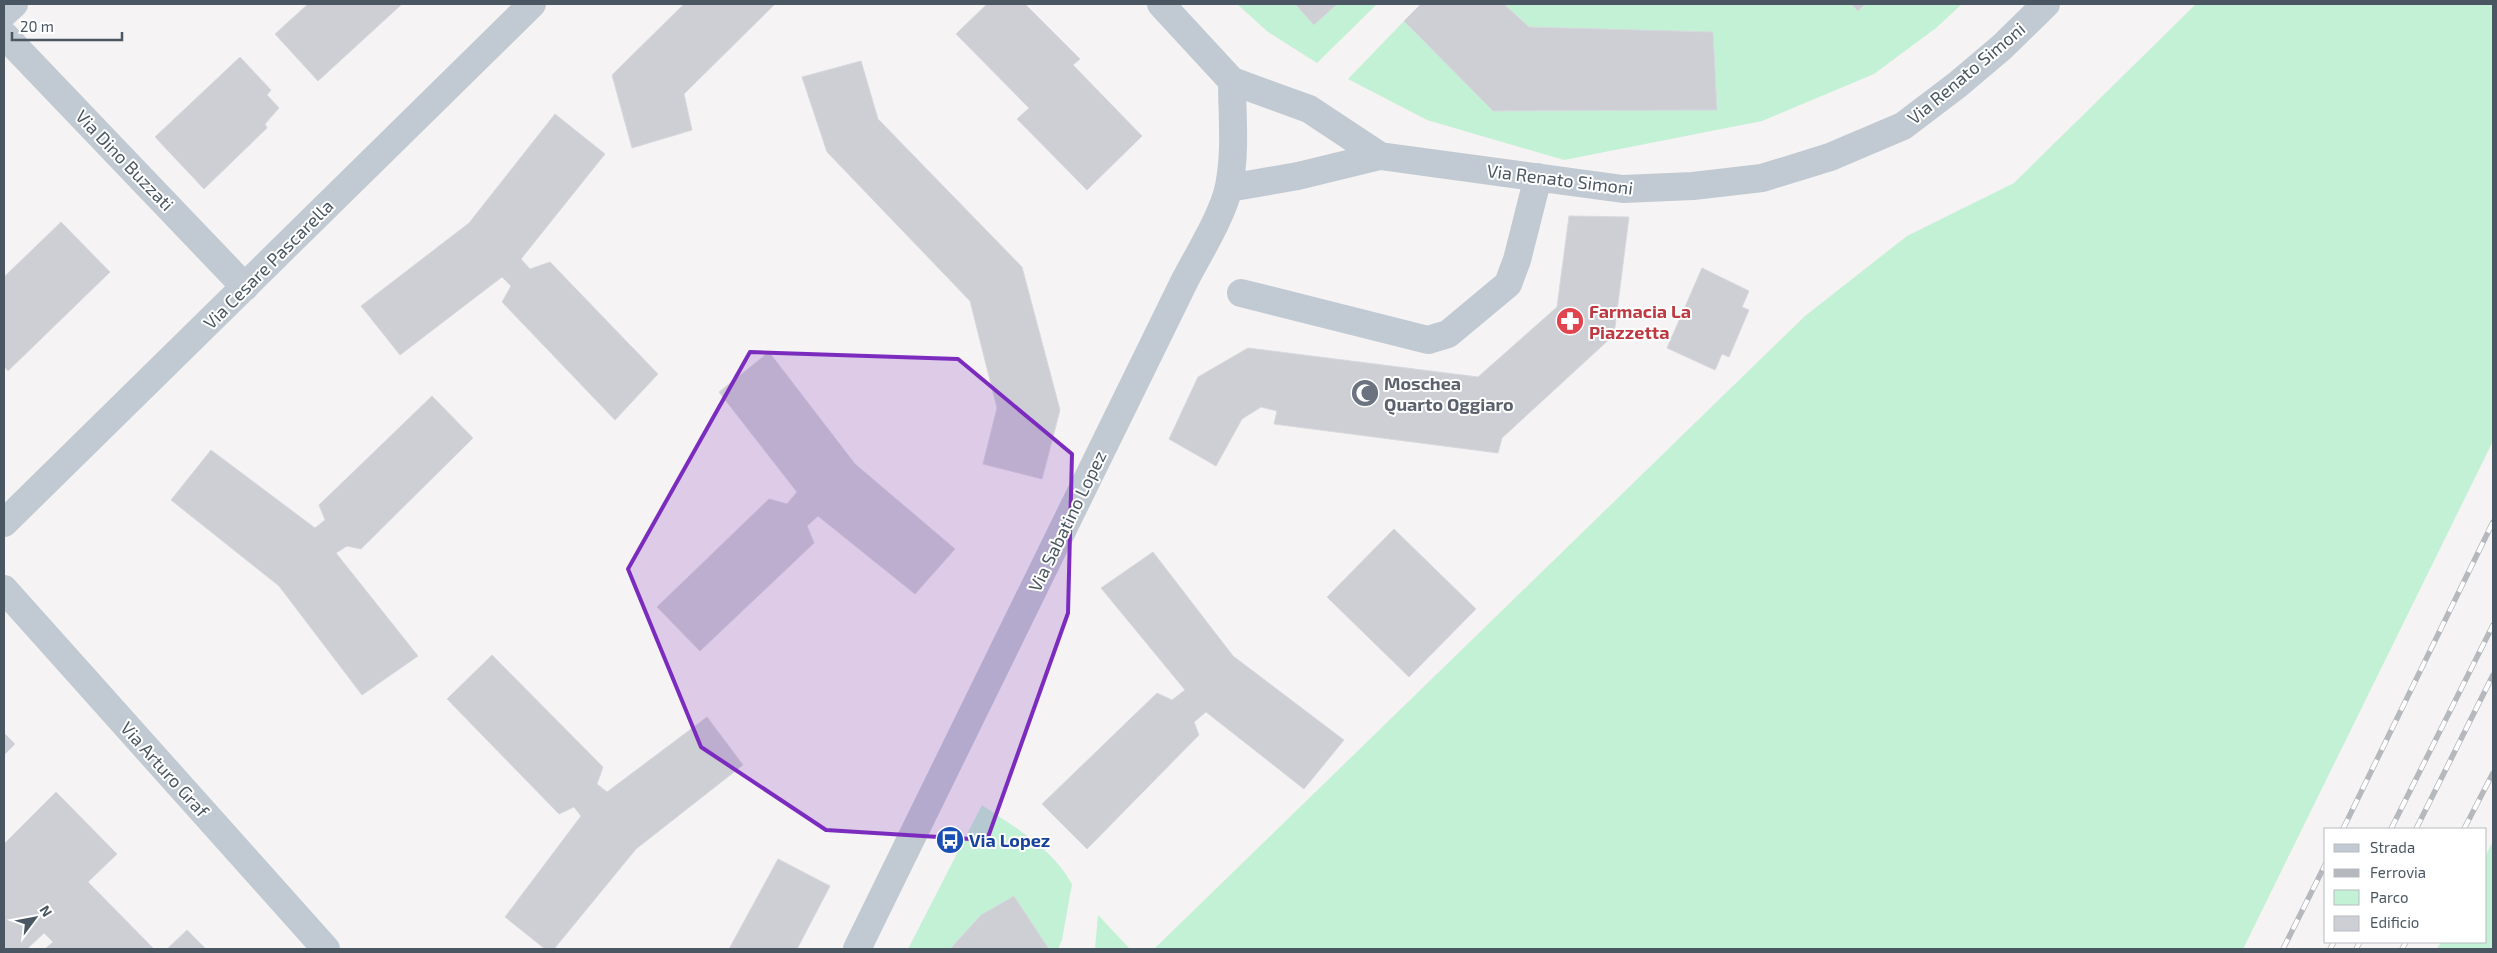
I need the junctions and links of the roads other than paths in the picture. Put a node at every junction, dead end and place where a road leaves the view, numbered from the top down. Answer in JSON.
{"nodes":[{"id":1,"x":14,"y":4,"type":"edge"},
{"id":2,"x":532,"y":4,"type":"edge"},
{"id":3,"x":1160,"y":4,"type":"edge"},
{"id":4,"x":2046,"y":4,"type":"edge"},
{"id":5,"x":4,"y":13,"type":"edge"},
{"id":6,"x":4,"y":35,"type":"edge"},
{"id":7,"x":1232,"y":81,"type":"junction"},
{"id":8,"x":1380,"y":156,"type":"junction"},
{"id":9,"x":1538,"y":177,"type":"junction"},
{"id":10,"x":1229,"y":188,"type":"junction"},
{"id":11,"x":245,"y":287,"type":"junction"},
{"id":12,"x":1241,"y":294,"type":"dead end"},
{"id":13,"x":4,"y":524,"type":"edge"},
{"id":14,"x":4,"y":589,"type":"edge"},
{"id":15,"x":326,"y":949,"type":"edge"},
{"id":16,"x":857,"y":949,"type":"edge"}],
"edges":[{"from":1,"to":5,"type":"street"},
{"from":2,"to":11,"type":"street","name":"Via Cesare Pascarella"},
{"from":3,"to":7,"type":"street","name":"Via Renato Simoni"},
{"from":4,"to":9,"type":"street","name":"Via Renato Simoni"},
{"from":6,"to":11,"type":"street","name":"Via Dino Buzzati"},
{"from":7,"to":8,"type":"street","name":"Via Renato Simoni"},
{"from":7,"to":10,"type":"street","name":"Via Sabatino Lopez"},
{"from":8,"to":9,"type":"street","name":"Via Renato Simoni"},
{"from":8,"to":10,"type":"street","name":"Via Renato Simoni"},
{"from":9,"to":12,"type":"street"},
{"from":10,"to":16,"type":"street","name":"Via Sabatino Lopez"},
{"from":11,"to":13,"type":"street","name":"Via Cesare Pascarella"},
{"from":14,"to":15,"type":"street","name":"Via Arturo Graf"}]}
